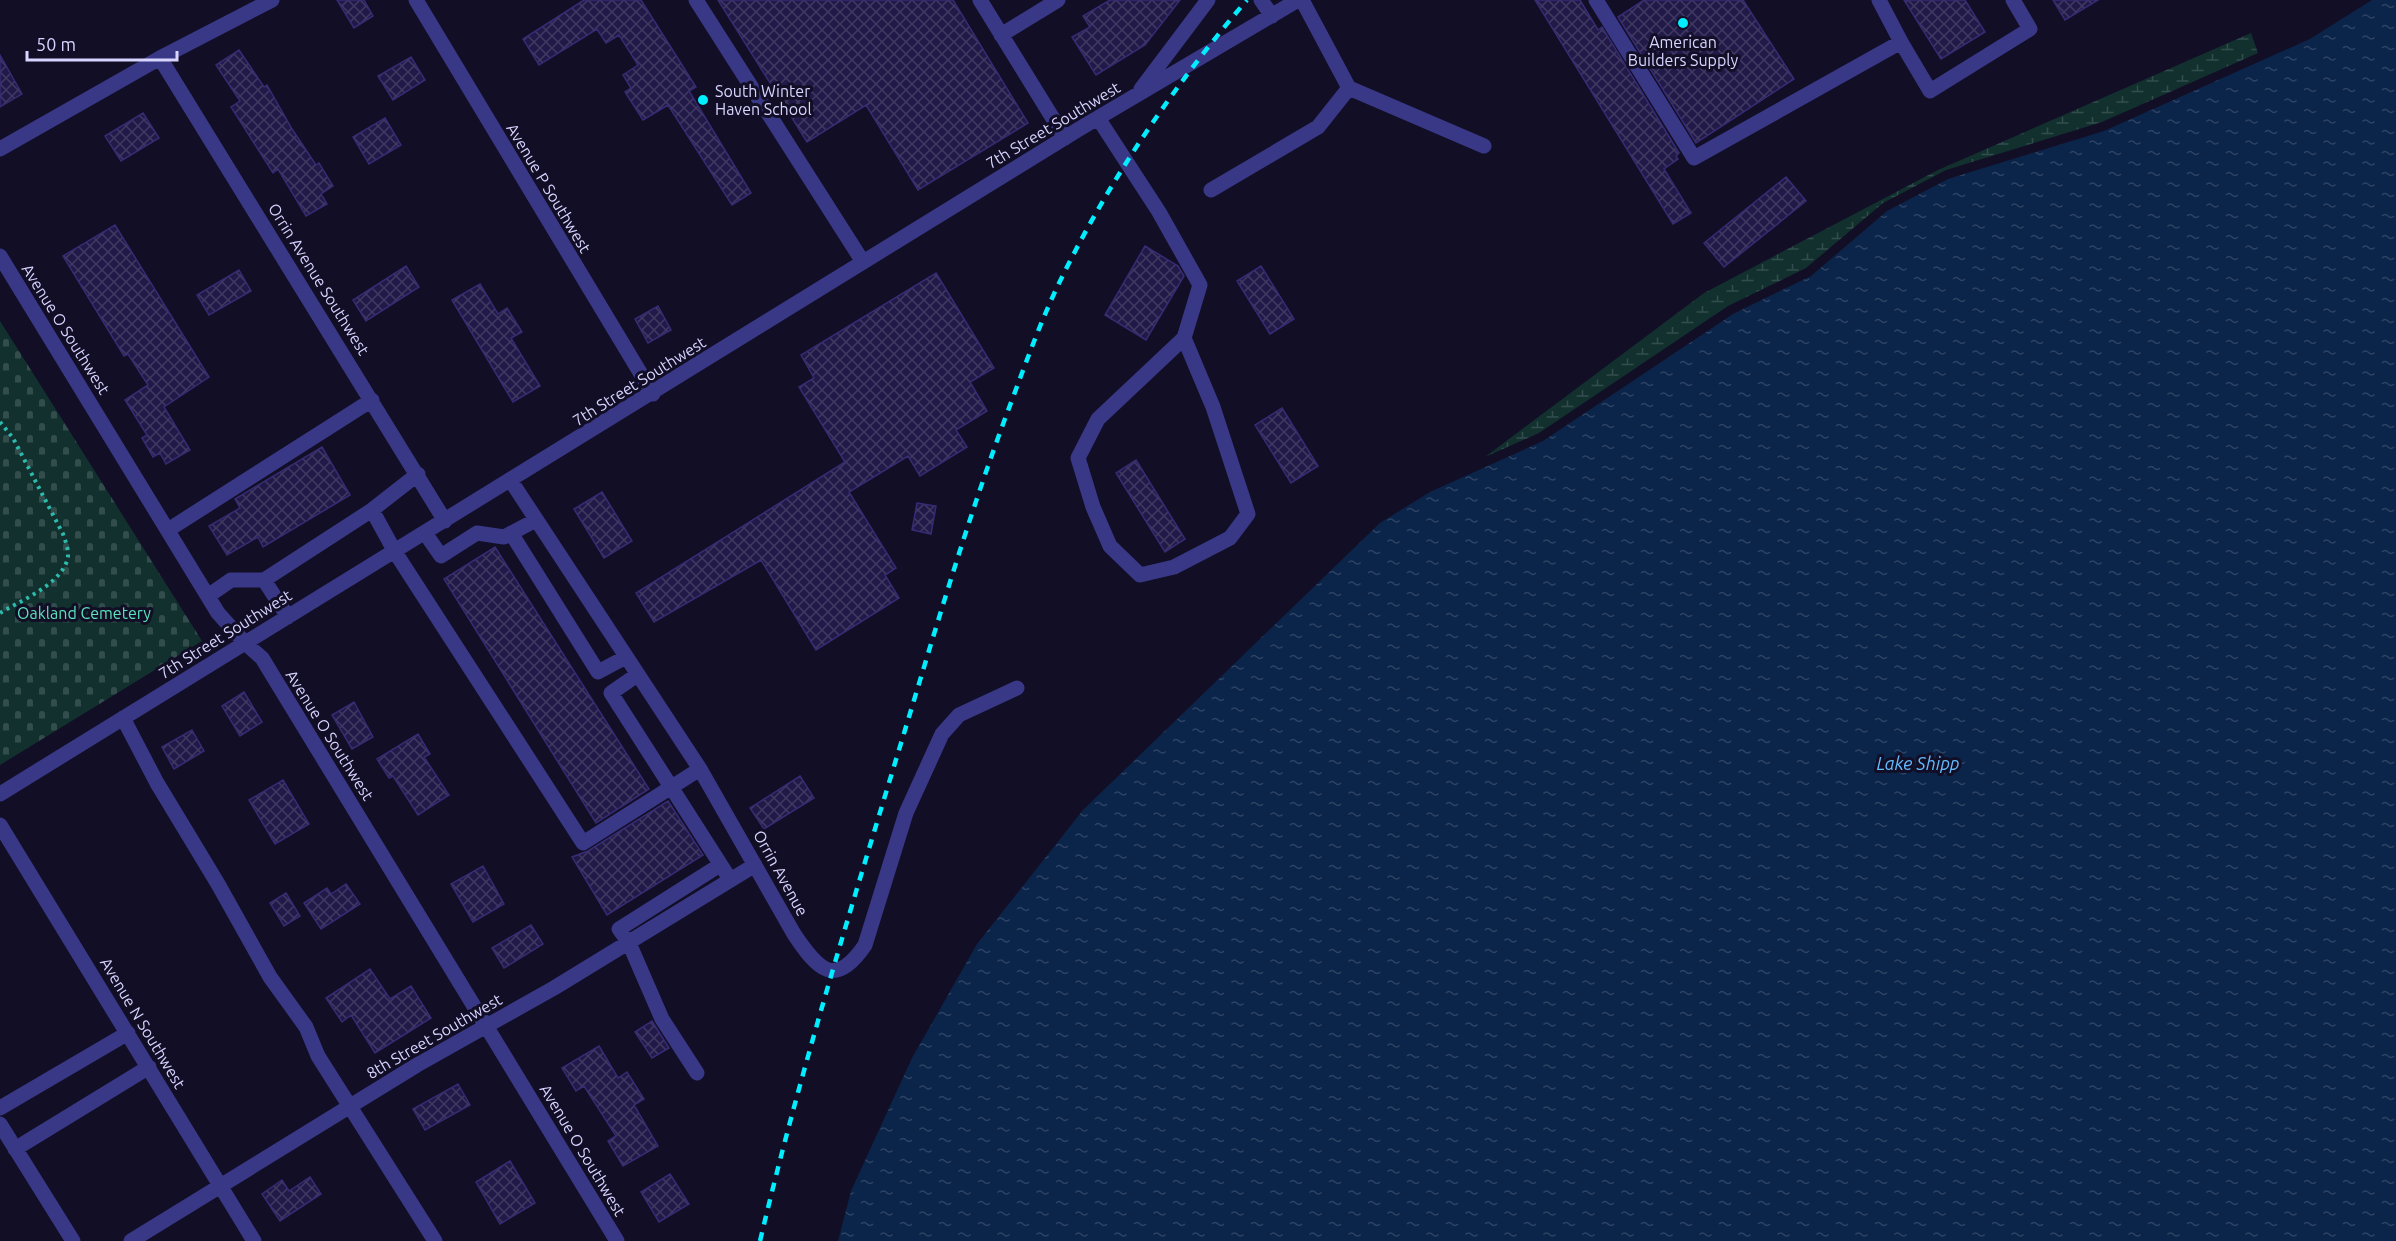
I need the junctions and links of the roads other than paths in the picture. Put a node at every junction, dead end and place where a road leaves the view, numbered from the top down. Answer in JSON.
{"nodes":[{"id":1,"x":272,"y":0,"type":"edge"},
{"id":2,"x":416,"y":0,"type":"edge"},
{"id":3,"x":696,"y":0,"type":"edge"},
{"id":4,"x":980,"y":0,"type":"edge"},
{"id":5,"x":1058,"y":0,"type":"edge"},
{"id":6,"x":1208,"y":0,"type":"edge"},
{"id":7,"x":1261,"y":0,"type":"edge"},
{"id":8,"x":1300,"y":0,"type":"edge"},
{"id":9,"x":1596,"y":0,"type":"edge"},
{"id":10,"x":1879,"y":0,"type":"edge"},
{"id":11,"x":2013,"y":0,"type":"edge"},
{"id":12,"x":1272,"y":16,"type":"junction"},
{"id":13,"x":1001,"y":35,"type":"junction"},
{"id":14,"x":1901,"y":42,"type":"junction"},
{"id":15,"x":160,"y":58,"type":"junction"},
{"id":16,"x":1349,"y":88,"type":"junction"},
{"id":17,"x":1137,"y":96,"type":"junction"},
{"id":18,"x":1098,"y":118,"type":"junction"},
{"id":19,"x":1065,"y":138,"type":"junction"},
{"id":20,"x":1484,"y":146,"type":"dead end"},
{"id":21,"x":0,"y":149,"type":"edge"},
{"id":22,"x":1211,"y":190,"type":"dead end"},
{"id":23,"x":0,"y":256,"type":"edge"},
{"id":24,"x":863,"y":262,"type":"junction"},
{"id":25,"x":1184,"y":338,"type":"junction"},
{"id":26,"x":653,"y":394,"type":"junction"},
{"id":27,"x":372,"y":400,"type":"junction"},
{"id":28,"x":418,"y":474,"type":"junction"},
{"id":29,"x":511,"y":481,"type":"junction"},
{"id":30,"x":372,"y":510,"type":"junction"},
{"id":31,"x":536,"y":520,"type":"junction"},
{"id":32,"x":446,"y":521,"type":"junction"},
{"id":33,"x":168,"y":530,"type":"junction"},
{"id":34,"x":425,"y":533,"type":"junction"},
{"id":35,"x":511,"y":533,"type":"junction"},
{"id":36,"x":395,"y":552,"type":"junction"},
{"id":37,"x":264,"y":580,"type":"junction"},
{"id":38,"x":208,"y":596,"type":"junction"},
{"id":39,"x":288,"y":617,"type":"junction"},
{"id":40,"x":244,"y":643,"type":"junction"},
{"id":41,"x":626,"y":657,"type":"junction"},
{"id":42,"x":637,"y":675,"type":"junction"},
{"id":43,"x":1017,"y":688,"type":"dead end"},
{"id":44,"x":123,"y":718,"type":"junction"},
{"id":45,"x":700,"y":769,"type":"junction"},
{"id":46,"x":672,"y":788,"type":"junction"},
{"id":47,"x":0,"y":794,"type":"edge"},
{"id":48,"x":0,"y":825,"type":"edge"},
{"id":49,"x":720,"y":865,"type":"junction"},
{"id":50,"x":756,"y":865,"type":"junction"},
{"id":51,"x":731,"y":881,"type":"junction"},
{"id":52,"x":628,"y":944,"type":"junction"},
{"id":53,"x":487,"y":1026,"type":"junction"},
{"id":54,"x":128,"y":1033,"type":"junction"},
{"id":55,"x":149,"y":1066,"type":"junction"},
{"id":56,"x":697,"y":1072,"type":"dead end"},
{"id":57,"x":349,"y":1107,"type":"junction"},
{"id":58,"x":0,"y":1108,"type":"edge"},
{"id":59,"x":0,"y":1124,"type":"edge"},
{"id":60,"x":15,"y":1149,"type":"junction"},
{"id":61,"x":221,"y":1185,"type":"junction"},
{"id":62,"x":73,"y":1241,"type":"edge"},
{"id":63,"x":131,"y":1241,"type":"edge"},
{"id":64,"x":254,"y":1241,"type":"edge"},
{"id":65,"x":435,"y":1241,"type":"edge"},
{"id":66,"x":617,"y":1241,"type":"edge"}],
"edges":[{"from":1,"to":15,"type":"street"},
{"from":2,"to":26,"type":"street","name":"Avenue P Southwest"},
{"from":3,"to":24,"type":"street"},
{"from":4,"to":13,"type":"street"},
{"from":5,"to":13,"type":"street"},
{"from":6,"to":17,"type":"street"},
{"from":7,"to":12,"type":"street"},
{"from":8,"to":12,"type":"street","name":"7th Street Southwest"},
{"from":8,"to":16,"type":"street"},
{"from":9,"to":14,"type":"street"},
{"from":10,"to":14,"type":"street"},
{"from":11,"to":14,"type":"street"},
{"from":12,"to":17,"type":"street","name":"7th Street Southwest"},
{"from":13,"to":19,"type":"street"},
{"from":15,"to":21,"type":"street"},
{"from":15,"to":27,"type":"street","name":"Orrin Avenue Southwest"},
{"from":16,"to":20,"type":"street"},
{"from":16,"to":22,"type":"street"},
{"from":17,"to":18,"type":"street","name":"7th Street Southwest"},
{"from":18,"to":19,"type":"street","name":"7th Street Southwest"},
{"from":18,"to":25,"type":"street"},
{"from":19,"to":24,"type":"street","name":"7th Street Southwest"},
{"from":23,"to":33,"type":"street","name":"Avenue O Southwest"},
{"from":24,"to":26,"type":"street","name":"7th Street Southwest"},
{"from":25,"to":25,"type":"street"},
{"from":26,"to":29,"type":"street","name":"7th Street Southwest"},
{"from":27,"to":28,"type":"street","name":"Orrin Avenue Southwest"},
{"from":27,"to":33,"type":"street"},
{"from":28,"to":30,"type":"street"},
{"from":28,"to":32,"type":"street","name":"Orrin Avenue Southwest"},
{"from":29,"to":31,"type":"street","name":"Orrin Avenue"},
{"from":29,"to":32,"type":"street","name":"7th Street Southwest"},
{"from":30,"to":36,"type":"street"},
{"from":30,"to":37,"type":"street"},
{"from":31,"to":35,"type":"street"},
{"from":31,"to":41,"type":"street","name":"Orrin Avenue"},
{"from":32,"to":34,"type":"street","name":"7th Street Southwest"},
{"from":33,"to":38,"type":"street","name":"Avenue O Southwest"},
{"from":34,"to":35,"type":"street"},
{"from":34,"to":36,"type":"street","name":"7th Street Southwest"},
{"from":35,"to":41,"type":"street"},
{"from":36,"to":39,"type":"street","name":"7th Street Southwest"},
{"from":36,"to":46,"type":"street"},
{"from":37,"to":38,"type":"street"},
{"from":37,"to":39,"type":"street"},
{"from":38,"to":40,"type":"street","name":"Avenue O Southwest"},
{"from":39,"to":40,"type":"street","name":"7th Street Southwest"},
{"from":40,"to":44,"type":"street","name":"7th Street Southwest"},
{"from":40,"to":53,"type":"street","name":"Avenue O Southwest"},
{"from":41,"to":42,"type":"street","name":"Orrin Avenue"},
{"from":42,"to":45,"type":"street","name":"Orrin Avenue"},
{"from":42,"to":46,"type":"street"},
{"from":43,"to":50,"type":"street","name":"Orrin Avenue"},
{"from":44,"to":47,"type":"street","name":"7th Street Southwest"},
{"from":44,"to":57,"type":"street"},
{"from":45,"to":46,"type":"street"},
{"from":45,"to":50,"type":"street","name":"Orrin Avenue"},
{"from":46,"to":49,"type":"street"},
{"from":48,"to":54,"type":"street","name":"Avenue N Southwest"},
{"from":49,"to":51,"type":"street"},
{"from":49,"to":52,"type":"street"},
{"from":50,"to":51,"type":"street","name":"8th Street Southwest"},
{"from":51,"to":52,"type":"street","name":"8th Street Southwest"},
{"from":52,"to":53,"type":"street","name":"8th Street Southwest"},
{"from":52,"to":56,"type":"street"},
{"from":53,"to":57,"type":"street","name":"8th Street Southwest"},
{"from":53,"to":66,"type":"street","name":"Avenue O Southwest"},
{"from":54,"to":55,"type":"street","name":"Avenue N Southwest"},
{"from":54,"to":58,"type":"street"},
{"from":55,"to":60,"type":"street"},
{"from":55,"to":61,"type":"street","name":"Avenue N Southwest"},
{"from":57,"to":61,"type":"street","name":"8th Street Southwest"},
{"from":57,"to":65,"type":"street"},
{"from":59,"to":60,"type":"street"},
{"from":60,"to":62,"type":"street"},
{"from":61,"to":63,"type":"street","name":"8th Street Southwest"},
{"from":61,"to":64,"type":"street","name":"Avenue N Southwest"}]}
